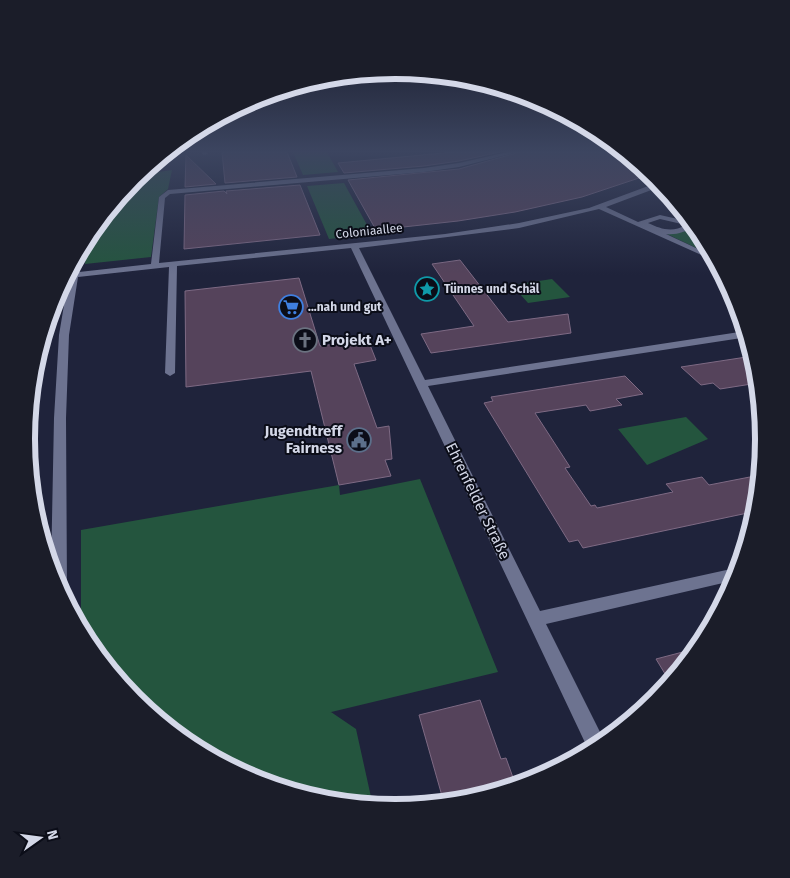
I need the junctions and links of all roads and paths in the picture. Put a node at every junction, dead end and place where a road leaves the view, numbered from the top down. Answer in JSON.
{"nodes":[{"id":1,"x":167,"y":193,"type":"edge"},
{"id":2,"x":637,"y":193,"type":"edge"},
{"id":3,"x":600,"y":207,"type":"junction"},
{"id":4,"x":660,"y":217,"type":"joint"},
{"id":5,"x":682,"y":222,"type":"edge"},
{"id":6,"x":687,"y":228,"type":"edge"},
{"id":7,"x":354,"y":246,"type":"junction"},
{"id":8,"x":704,"y":255,"type":"edge"},
{"id":9,"x":173,"y":264,"type":"junction"},
{"id":10,"x":155,"y":266,"type":"junction"},
{"id":11,"x":77,"y":271,"type":"edge"},
{"id":12,"x":72,"y":281,"type":"edge"},
{"id":13,"x":740,"y":335,"type":"edge"},
{"id":14,"x":170,"y":373,"type":"dead end"},
{"id":15,"x":421,"y":384,"type":"junction"},
{"id":16,"x":54,"y":555,"type":"edge"},
{"id":17,"x":729,"y":575,"type":"edge"},
{"id":18,"x":535,"y":619,"type":"junction"},
{"id":19,"x":593,"y":739,"type":"edge"}],
"edges":[{"from":1,"to":10,"type":"street"},
{"from":2,"to":3,"type":"street","name":"Coloniaallee"},
{"from":3,"to":7,"type":"street","name":"Coloniaallee"},
{"from":3,"to":8,"type":"street"},
{"from":4,"to":5,"type":"street"},
{"from":4,"to":6,"type":"street"},
{"from":7,"to":9,"type":"street","name":"Coloniaallee"},
{"from":7,"to":15,"type":"street","name":"Ehrenfelder Straße"},
{"from":9,"to":10,"type":"street","name":"Coloniaallee"},
{"from":9,"to":14,"type":"street"},
{"from":10,"to":11,"type":"street","name":"Coloniaallee"},
{"from":12,"to":16,"type":"street"},
{"from":13,"to":15,"type":"street"},
{"from":15,"to":18,"type":"street","name":"Ehrenfelder Straße"},
{"from":17,"to":18,"type":"street"},
{"from":18,"to":19,"type":"street","name":"Ehrenfelder Straße"}]}
